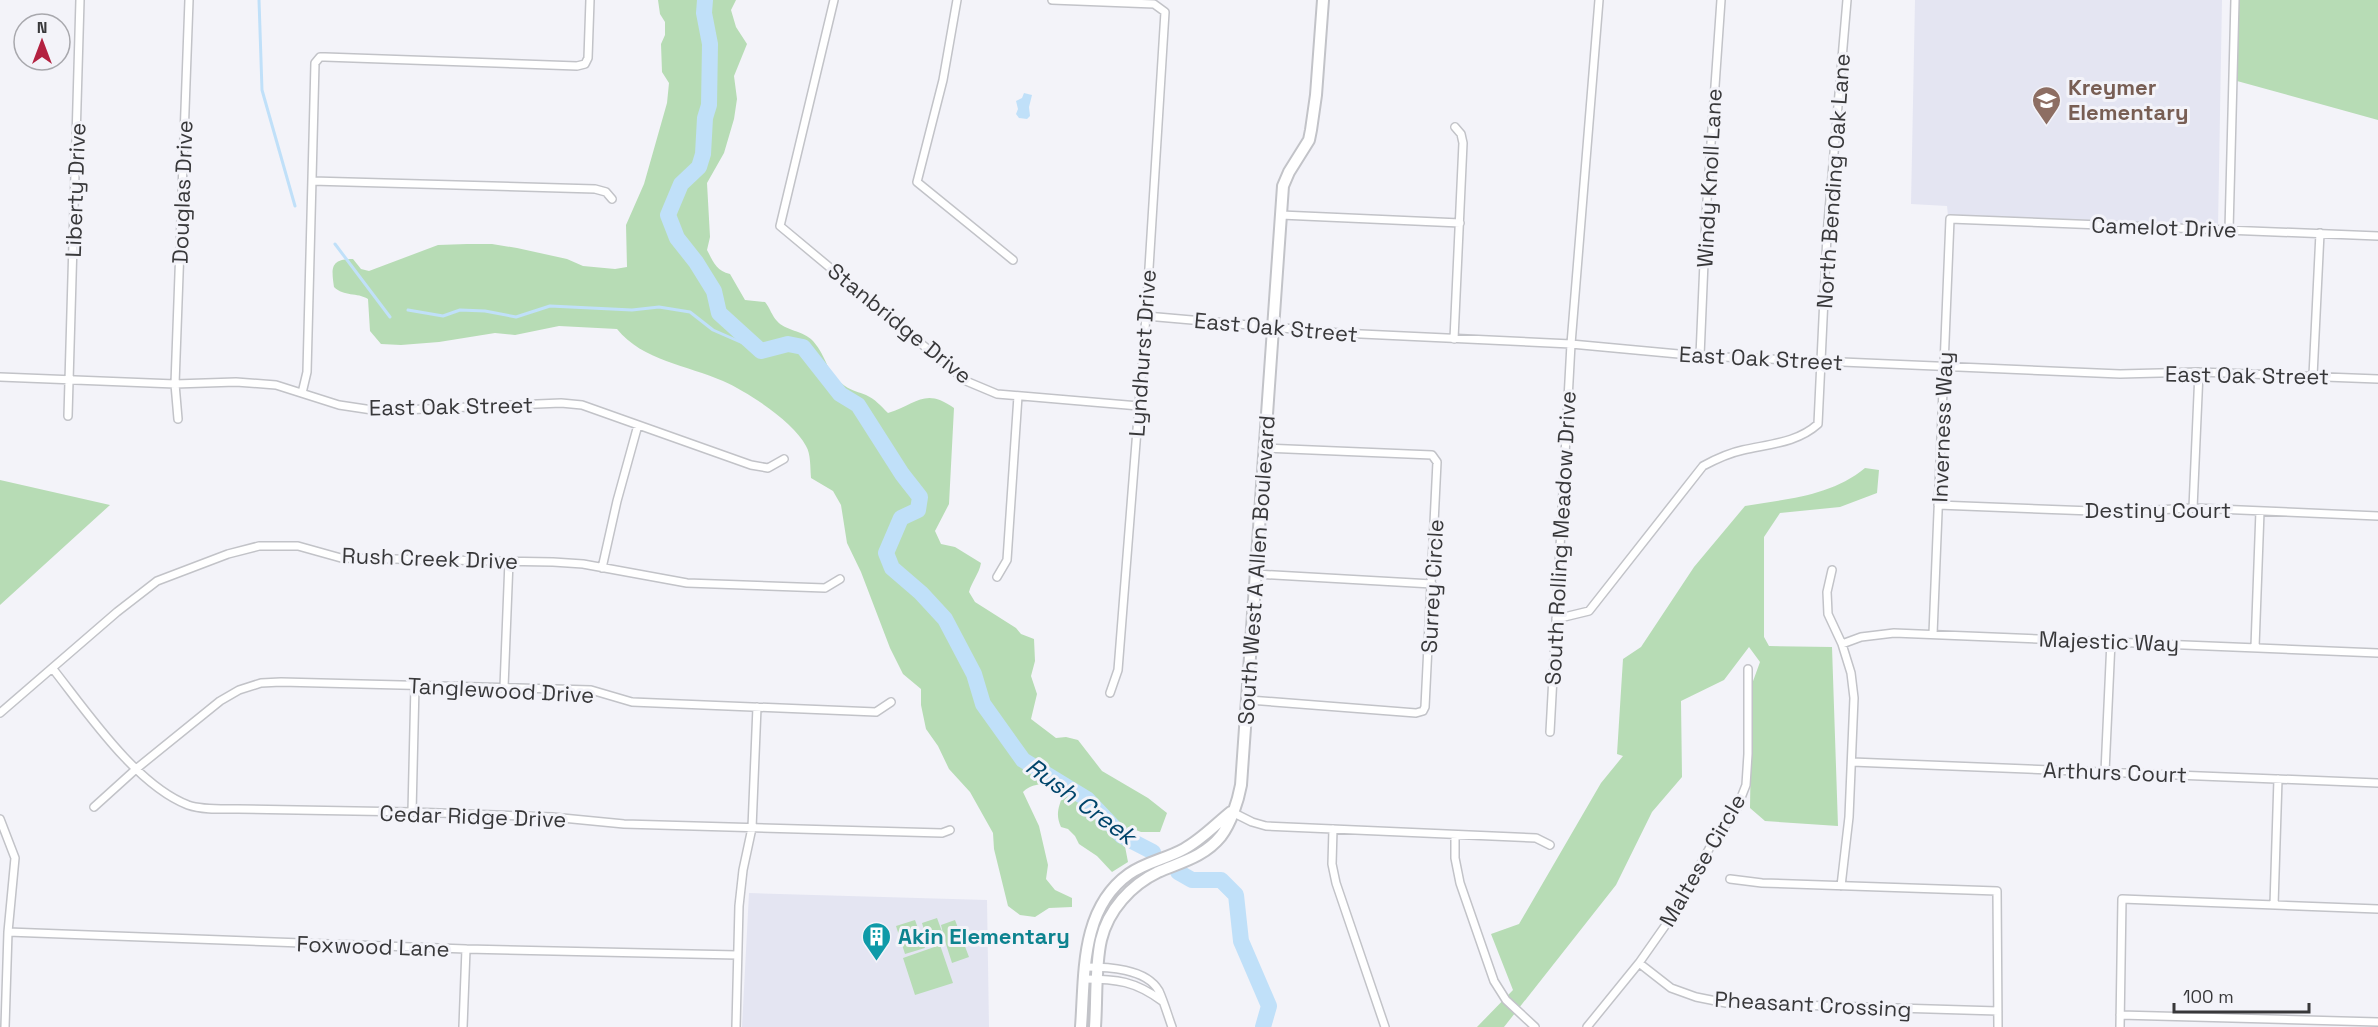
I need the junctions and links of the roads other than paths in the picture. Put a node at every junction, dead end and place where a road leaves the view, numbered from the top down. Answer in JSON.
{"nodes":[{"id":1,"x":80,"y":0,"type":"edge"},
{"id":2,"x":189,"y":0,"type":"edge"},
{"id":3,"x":590,"y":0,"type":"edge"},
{"id":4,"x":834,"y":0,"type":"edge"},
{"id":5,"x":957,"y":0,"type":"edge"},
{"id":6,"x":1052,"y":0,"type":"edge"},
{"id":7,"x":1323,"y":0,"type":"edge"},
{"id":8,"x":1599,"y":0,"type":"edge"},
{"id":9,"x":1720,"y":0,"type":"edge"},
{"id":10,"x":1847,"y":0,"type":"edge"},
{"id":11,"x":2235,"y":0,"type":"edge"},
{"id":12,"x":1455,"y":127,"type":"dead end"},
{"id":13,"x":312,"y":181,"type":"junction"},
{"id":14,"x":612,"y":199,"type":"dead end"},
{"id":15,"x":1281,"y":215,"type":"junction"},
{"id":16,"x":1950,"y":219,"type":"joint"},
{"id":17,"x":1460,"y":223,"type":"junction"},
{"id":18,"x":2229,"y":230,"type":"junction"},
{"id":19,"x":2320,"y":233,"type":"junction"},
{"id":20,"x":2378,"y":236,"type":"edge"},
{"id":21,"x":1013,"y":260,"type":"dead end"},
{"id":22,"x":1146,"y":316,"type":"junction"},
{"id":23,"x":1272,"y":327,"type":"junction"},
{"id":24,"x":1454,"y":339,"type":"junction"},
{"id":25,"x":1571,"y":344,"type":"junction"},
{"id":26,"x":1701,"y":356,"type":"junction"},
{"id":27,"x":1821,"y":362,"type":"junction"},
{"id":28,"x":1944,"y":368,"type":"junction"},
{"id":29,"x":2199,"y":372,"type":"junction"},
{"id":30,"x":2313,"y":376,"type":"junction"},
{"id":31,"x":0,"y":377,"type":"edge"},
{"id":32,"x":69,"y":379,"type":"junction"},
{"id":33,"x":2378,"y":379,"type":"edge"},
{"id":34,"x":175,"y":384,"type":"junction"},
{"id":35,"x":302,"y":393,"type":"junction"},
{"id":36,"x":1018,"y":396,"type":"junction"},
{"id":37,"x":1139,"y":406,"type":"junction"},
{"id":38,"x":68,"y":416,"type":"dead end"},
{"id":39,"x":178,"y":419,"type":"dead end"},
{"id":40,"x":638,"y":425,"type":"junction"},
{"id":41,"x":1264,"y":448,"type":"junction"},
{"id":42,"x":784,"y":459,"type":"dead end"},
{"id":43,"x":1938,"y":505,"type":"junction"},
{"id":44,"x":2193,"y":508,"type":"junction"},
{"id":45,"x":2260,"y":511,"type":"junction"},
{"id":46,"x":2378,"y":516,"type":"edge"},
{"id":47,"x":509,"y":561,"type":"junction"},
{"id":48,"x":602,"y":568,"type":"junction"},
{"id":49,"x":1832,"y":570,"type":"dead end"},
{"id":50,"x":1256,"y":574,"type":"junction"},
{"id":51,"x":998,"y":577,"type":"dead end"},
{"id":52,"x":840,"y":579,"type":"dead end"},
{"id":53,"x":1432,"y":584,"type":"junction"},
{"id":54,"x":1556,"y":619,"type":"junction"},
{"id":55,"x":1933,"y":634,"type":"junction"},
{"id":56,"x":2111,"y":641,"type":"junction"},
{"id":57,"x":1842,"y":644,"type":"junction"},
{"id":58,"x":2255,"y":647,"type":"junction"},
{"id":59,"x":2378,"y":653,"type":"edge"},
{"id":60,"x":53,"y":669,"type":"junction"},
{"id":61,"x":1748,"y":669,"type":"dead end"},
{"id":62,"x":415,"y":685,"type":"junction"},
{"id":63,"x":504,"y":687,"type":"junction"},
{"id":64,"x":1110,"y":693,"type":"dead end"},
{"id":65,"x":1249,"y":700,"type":"junction"},
{"id":66,"x":891,"y":702,"type":"dead end"},
{"id":67,"x":757,"y":707,"type":"junction"},
{"id":68,"x":0,"y":713,"type":"edge"},
{"id":69,"x":1550,"y":732,"type":"dead end"},
{"id":70,"x":1852,"y":762,"type":"junction"},
{"id":71,"x":136,"y":769,"type":"junction"},
{"id":72,"x":2105,"y":772,"type":"junction"},
{"id":73,"x":2278,"y":779,"type":"junction"},
{"id":74,"x":2378,"y":783,"type":"edge"},
{"id":75,"x":94,"y":807,"type":"dead end"},
{"id":76,"x":412,"y":812,"type":"junction"},
{"id":77,"x":1232,"y":812,"type":"junction"},
{"id":78,"x":0,"y":819,"type":"edge"},
{"id":79,"x":752,"y":828,"type":"junction"},
{"id":80,"x":1333,"y":829,"type":"junction"},
{"id":81,"x":950,"y":830,"type":"dead end"},
{"id":82,"x":1455,"y":835,"type":"junction"},
{"id":83,"x":1550,"y":845,"type":"dead end"},
{"id":84,"x":1730,"y":879,"type":"dead end"},
{"id":85,"x":1841,"y":886,"type":"junction"},
{"id":86,"x":2274,"y":905,"type":"junction"},
{"id":87,"x":2378,"y":909,"type":"edge"},
{"id":88,"x":9,"y":932,"type":"junction"},
{"id":89,"x":466,"y":949,"type":"junction"},
{"id":90,"x":737,"y":955,"type":"junction"},
{"id":91,"x":1639,"y":963,"type":"junction"},
{"id":92,"x":1085,"y":967,"type":"junction"},
{"id":93,"x":1099,"y":967,"type":"junction"},
{"id":94,"x":1084,"y":979,"type":"junction"},
{"id":95,"x":1098,"y":979,"type":"junction"},
{"id":96,"x":1162,"y":1002,"type":"junction"},
{"id":97,"x":1998,"y":1011,"type":"junction"},
{"id":98,"x":2120,"y":1014,"type":"junction"},
{"id":99,"x":2378,"y":1022,"type":"edge"},
{"id":100,"x":5,"y":1027,"type":"edge"},
{"id":101,"x":463,"y":1027,"type":"edge"},
{"id":102,"x":736,"y":1027,"type":"edge"},
{"id":103,"x":1081,"y":1027,"type":"edge"},
{"id":104,"x":1095,"y":1027,"type":"edge"},
{"id":105,"x":1172,"y":1027,"type":"edge"},
{"id":106,"x":1385,"y":1027,"type":"edge"},
{"id":107,"x":1535,"y":1027,"type":"edge"},
{"id":108,"x":1587,"y":1027,"type":"edge"},
{"id":109,"x":1998,"y":1027,"type":"edge"},
{"id":110,"x":2120,"y":1027,"type":"edge"}],
"edges":[{"from":1,"to":32,"type":"street","name":"Liberty Drive"},
{"from":2,"to":34,"type":"street","name":"Douglas Drive"},
{"from":3,"to":13,"type":"street"},
{"from":4,"to":36,"type":"street","name":"Stanbridge Drive"},
{"from":5,"to":21,"type":"street"},
{"from":6,"to":22,"type":"street","name":"Lyndhurst Drive"},
{"from":7,"to":15,"type":"street","name":"South West A Allen Boulevard"},
{"from":8,"to":25,"type":"street","name":"South Rolling Meadow Drive"},
{"from":9,"to":26,"type":"street","name":"Windy Knoll Lane"},
{"from":10,"to":27,"type":"street","name":"North Bending Oak Lane"},
{"from":11,"to":18,"type":"street"},
{"from":12,"to":17,"type":"street"},
{"from":13,"to":14,"type":"street"},
{"from":13,"to":35,"type":"street"},
{"from":15,"to":17,"type":"street"},
{"from":15,"to":23,"type":"street","name":"South West A Allen Boulevard"},
{"from":16,"to":18,"type":"street","name":"Camelot Drive"},
{"from":16,"to":28,"type":"street","name":"Inverness Way"},
{"from":17,"to":24,"type":"street"},
{"from":18,"to":19,"type":"street","name":"Camelot Drive"},
{"from":19,"to":20,"type":"street","name":"Camelot Drive"},
{"from":19,"to":30,"type":"street"},
{"from":22,"to":23,"type":"street","name":"East Oak Street"},
{"from":22,"to":37,"type":"street","name":"Lyndhurst Drive"},
{"from":23,"to":24,"type":"street","name":"East Oak Street"},
{"from":23,"to":41,"type":"street","name":"South West A Allen Boulevard"},
{"from":24,"to":25,"type":"street","name":"East Oak Street"},
{"from":25,"to":26,"type":"street","name":"East Oak Street"},
{"from":25,"to":54,"type":"street","name":"South Rolling Meadow Drive"},
{"from":26,"to":27,"type":"street","name":"East Oak Street"},
{"from":27,"to":28,"type":"street","name":"East Oak Street"},
{"from":27,"to":54,"type":"street","name":"North Bending Oak Lane"},
{"from":28,"to":29,"type":"street","name":"East Oak Street"},
{"from":28,"to":43,"type":"street","name":"Inverness Way"},
{"from":29,"to":30,"type":"street","name":"East Oak Street"},
{"from":29,"to":44,"type":"street"},
{"from":30,"to":33,"type":"street","name":"East Oak Street"},
{"from":31,"to":32,"type":"street","name":"East Oak Street"},
{"from":32,"to":34,"type":"street","name":"East Oak Street"},
{"from":32,"to":38,"type":"street","name":"Liberty Drive"},
{"from":34,"to":35,"type":"street","name":"East Oak Street"},
{"from":34,"to":39,"type":"street","name":"Douglas Drive"},
{"from":35,"to":40,"type":"street","name":"East Oak Street"},
{"from":36,"to":37,"type":"street","name":"Stanbridge Drive"},
{"from":36,"to":51,"type":"street"},
{"from":37,"to":64,"type":"street","name":"Lyndhurst Drive"},
{"from":40,"to":42,"type":"street","name":"East Oak Street"},
{"from":40,"to":48,"type":"street"},
{"from":41,"to":50,"type":"street","name":"South West A Allen Boulevard"},
{"from":41,"to":53,"type":"street","name":"Surrey Circle"},
{"from":43,"to":44,"type":"street","name":"Destiny Court"},
{"from":43,"to":55,"type":"street","name":"Inverness Way"},
{"from":44,"to":45,"type":"street","name":"Destiny Court"},
{"from":45,"to":46,"type":"street","name":"Destiny Court"},
{"from":45,"to":58,"type":"street"},
{"from":47,"to":48,"type":"street","name":"Rush Creek Drive"},
{"from":47,"to":60,"type":"street","name":"Rush Creek Drive"},
{"from":47,"to":63,"type":"street"},
{"from":48,"to":52,"type":"street","name":"Rush Creek Drive"},
{"from":49,"to":57,"type":"street"},
{"from":50,"to":53,"type":"street"},
{"from":50,"to":65,"type":"street","name":"South West A Allen Boulevard"},
{"from":53,"to":65,"type":"street","name":"Surrey Circle"},
{"from":54,"to":69,"type":"street","name":"South Rolling Meadow Drive"},
{"from":55,"to":56,"type":"street","name":"Majestic Way"},
{"from":55,"to":57,"type":"street","name":"Majestic Way"},
{"from":56,"to":58,"type":"street","name":"Majestic Way"},
{"from":56,"to":72,"type":"street"},
{"from":57,"to":70,"type":"street"},
{"from":58,"to":59,"type":"street","name":"Majestic Way"},
{"from":60,"to":68,"type":"street","name":"Rush Creek Drive"},
{"from":60,"to":71,"type":"street","name":"Cedar Ridge Drive"},
{"from":61,"to":91,"type":"street","name":"Maltese Circle"},
{"from":62,"to":63,"type":"street","name":"Tanglewood Drive"},
{"from":62,"to":71,"type":"street","name":"Tanglewood Drive"},
{"from":62,"to":76,"type":"street"},
{"from":63,"to":67,"type":"street","name":"Tanglewood Drive"},
{"from":65,"to":77,"type":"street","name":"South West A Allen Boulevard"},
{"from":66,"to":67,"type":"street","name":"Tanglewood Drive"},
{"from":67,"to":79,"type":"street"},
{"from":70,"to":72,"type":"street","name":"Arthurs Court"},
{"from":70,"to":85,"type":"street"},
{"from":71,"to":75,"type":"street","name":"Tanglewood Drive"},
{"from":71,"to":76,"type":"street","name":"Cedar Ridge Drive"},
{"from":72,"to":73,"type":"street","name":"Arthurs Court"},
{"from":73,"to":74,"type":"street","name":"Arthurs Court"},
{"from":73,"to":86,"type":"street"},
{"from":76,"to":79,"type":"street","name":"Cedar Ridge Drive"},
{"from":77,"to":80,"type":"street"},
{"from":77,"to":92,"type":"street"},
{"from":77,"to":93,"type":"street","name":"South West A Allen Boulevard"},
{"from":78,"to":88,"type":"street"},
{"from":79,"to":81,"type":"street","name":"Cedar Ridge Drive"},
{"from":79,"to":90,"type":"street"},
{"from":80,"to":82,"type":"street"},
{"from":80,"to":106,"type":"street"},
{"from":82,"to":83,"type":"street"},
{"from":82,"to":107,"type":"street"},
{"from":84,"to":85,"type":"street"},
{"from":85,"to":97,"type":"street"},
{"from":86,"to":87,"type":"street"},
{"from":86,"to":98,"type":"street"},
{"from":88,"to":89,"type":"street","name":"Foxwood Lane"},
{"from":88,"to":100,"type":"street"},
{"from":89,"to":90,"type":"street","name":"Foxwood Lane"},
{"from":89,"to":101,"type":"street"},
{"from":90,"to":102,"type":"street"},
{"from":91,"to":97,"type":"street","name":"Pheasant Crossing"},
{"from":91,"to":108,"type":"street","name":"Maltese Circle"},
{"from":92,"to":93,"type":"street"},
{"from":92,"to":94,"type":"street"},
{"from":93,"to":95,"type":"street","name":"South West A Allen Boulevard"},
{"from":93,"to":96,"type":"street"},
{"from":94,"to":95,"type":"street"},
{"from":94,"to":103,"type":"street"},
{"from":95,"to":96,"type":"street"},
{"from":95,"to":104,"type":"street","name":"South West A Allen Boulevard"},
{"from":96,"to":105,"type":"street"},
{"from":97,"to":109,"type":"street"},
{"from":98,"to":99,"type":"street"},
{"from":98,"to":110,"type":"street"}]}
